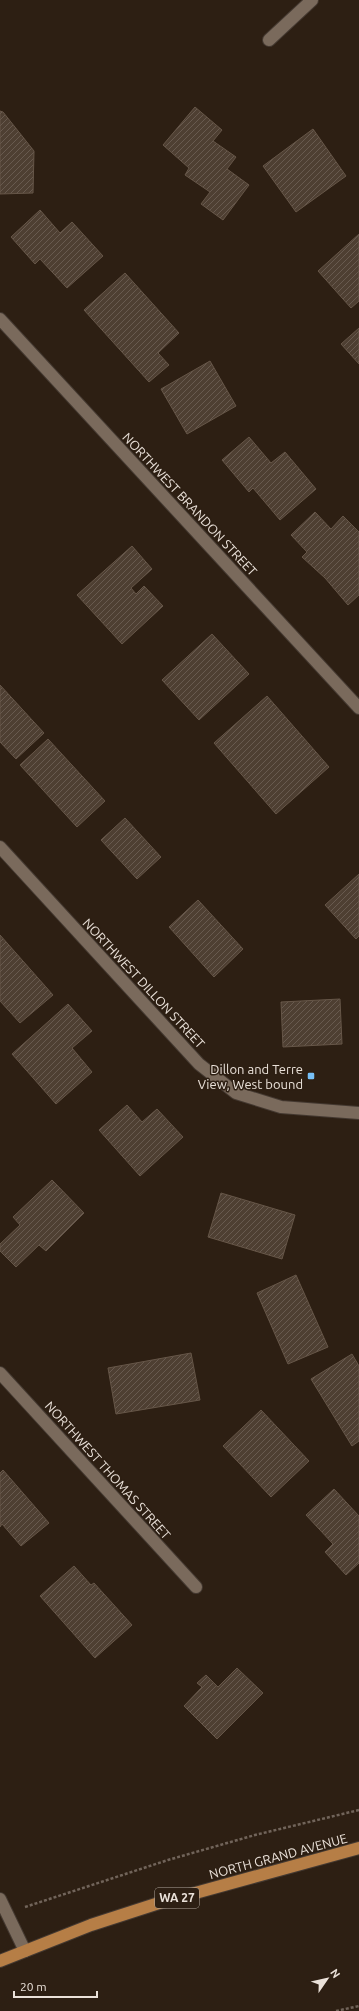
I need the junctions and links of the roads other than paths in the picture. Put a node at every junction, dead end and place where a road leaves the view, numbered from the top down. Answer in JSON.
{"nodes":[{"id":1,"x":312,"y":0,"type":"edge"},
{"id":2,"x":269,"y":40,"type":"dead end"},
{"id":3,"x":0,"y":319,"type":"edge"},
{"id":4,"x":359,"y":708,"type":"edge"},
{"id":5,"x":0,"y":847,"type":"edge"},
{"id":6,"x":359,"y":1113,"type":"edge"},
{"id":7,"x":1,"y":1376,"type":"edge"},
{"id":8,"x":196,"y":1587,"type":"dead end"},
{"id":9,"x":359,"y":1848,"type":"edge"},
{"id":10,"x":0,"y":1899,"type":"edge"},
{"id":11,"x":25,"y":1951,"type":"junction"},
{"id":12,"x":0,"y":1961,"type":"edge"}],
"edges":[{"from":1,"to":2,"type":"street"},
{"from":3,"to":4,"type":"street","name":"NORTHWEST BRANDON STREET"},
{"from":5,"to":6,"type":"street","name":"NORTHWEST DILLON STREET"},
{"from":7,"to":8,"type":"street","name":"NORTHWEST THOMAS STREET"},
{"from":9,"to":11,"type":"main road","name":"NORTH GRAND AVENUE","number":"WA 27"},
{"from":10,"to":11,"type":"street"},
{"from":11,"to":12,"type":"main road","name":"NORTH GRAND AVENUE","number":"WA 27"}]}
